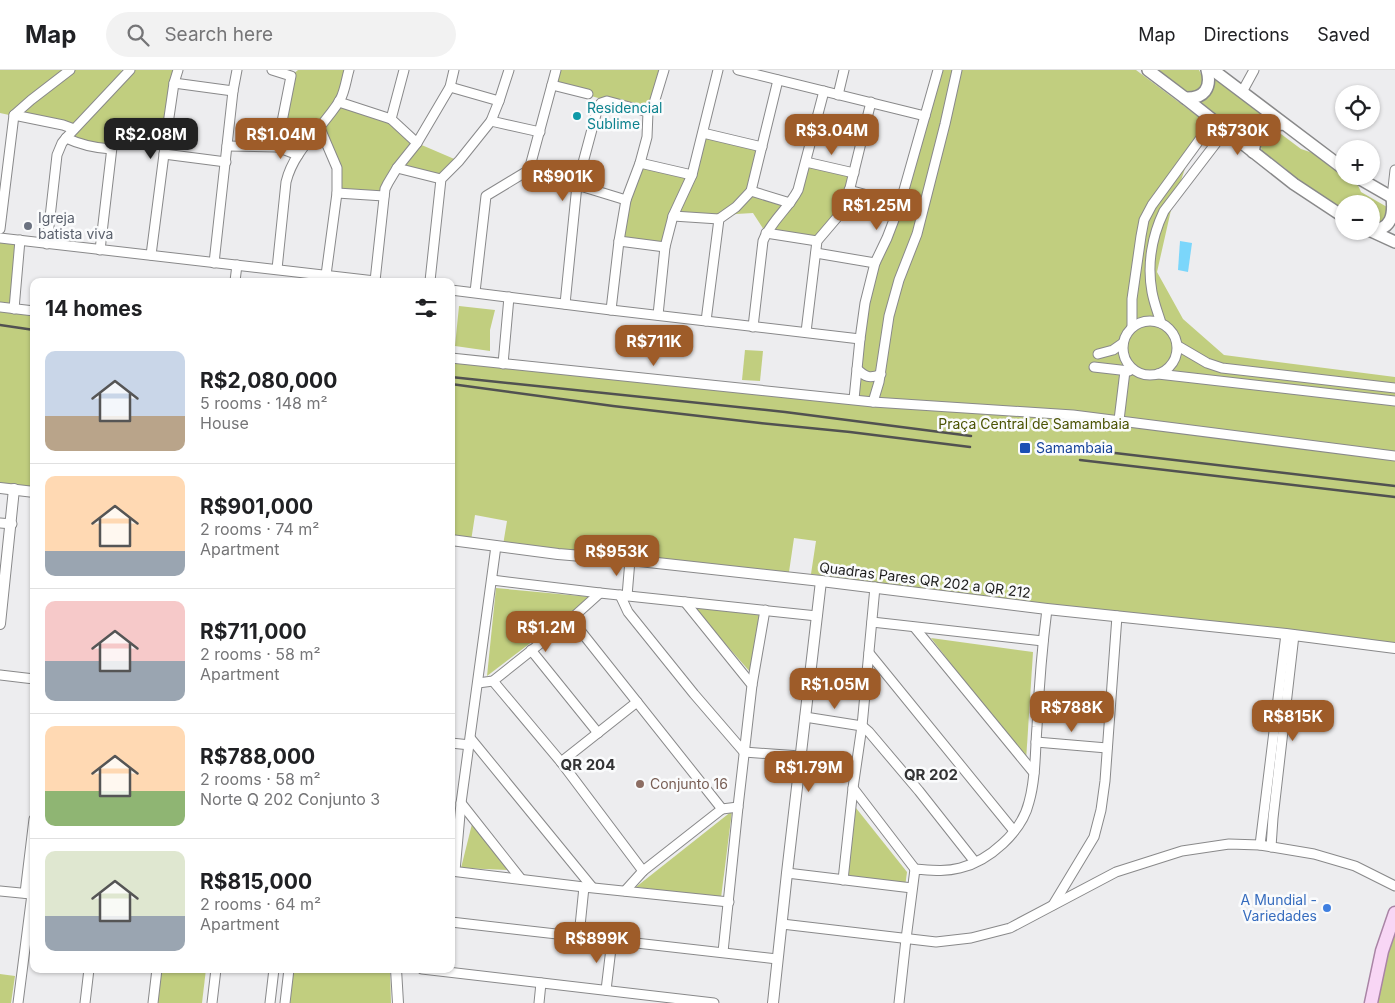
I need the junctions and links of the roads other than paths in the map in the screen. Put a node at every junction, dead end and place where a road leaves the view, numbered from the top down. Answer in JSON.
{"nodes":[{"id":1,"x":70,"y":70,"type":"edge"},
{"id":2,"x":178,"y":70,"type":"edge"},
{"id":3,"x":237,"y":70,"type":"edge"},
{"id":4,"x":272,"y":70,"type":"edge"},
{"id":5,"x":349,"y":70,"type":"edge"},
{"id":6,"x":404,"y":70,"type":"edge"},
{"id":7,"x":454,"y":70,"type":"edge"},
{"id":8,"x":509,"y":70,"type":"edge"},
{"id":9,"x":556,"y":70,"type":"edge"},
{"id":10,"x":664,"y":70,"type":"edge"},
{"id":11,"x":718,"y":70,"type":"edge"},
{"id":12,"x":738,"y":70,"type":"edge"},
{"id":13,"x":844,"y":70,"type":"edge"},
{"id":14,"x":938,"y":70,"type":"edge"},
{"id":15,"x":957,"y":70,"type":"edge"},
{"id":16,"x":1148,"y":70,"type":"edge"},
{"id":17,"x":1207,"y":70,"type":"edge"},
{"id":18,"x":1254,"y":70,"type":"edge"},
{"id":19,"x":126,"y":71,"type":"edge"},
{"id":20,"x":1220,"y":72,"type":"edge"},
{"id":21,"x":294,"y":73,"type":"edge"},
{"id":22,"x":778,"y":80,"type":"junction"},
{"id":23,"x":174,"y":84,"type":"junction"},
{"id":24,"x":552,"y":85,"type":"junction"},
{"id":25,"x":450,"y":87,"type":"junction"},
{"id":26,"x":233,"y":91,"type":"junction"},
{"id":27,"x":824,"y":91,"type":"junction"},
{"id":28,"x":1242,"y":92,"type":"junction"},
{"id":29,"x":588,"y":94,"type":"dead end"},
{"id":30,"x":838,"y":94,"type":"junction"},
{"id":31,"x":1185,"y":98,"type":"junction"},
{"id":32,"x":339,"y":101,"type":"junction"},
{"id":33,"x":499,"y":101,"type":"junction"},
{"id":34,"x":871,"y":102,"type":"junction"},
{"id":35,"x":648,"y":112,"type":"junction"},
{"id":36,"x":14,"y":116,"type":"junction"},
{"id":37,"x":925,"y":116,"type":"junction"},
{"id":38,"x":391,"y":119,"type":"junction"},
{"id":39,"x":491,"y":120,"type":"junction"},
{"id":40,"x":1214,"y":120,"type":"junction"},
{"id":41,"x":1283,"y":124,"type":"junction"},
{"id":42,"x":319,"y":126,"type":"junction"},
{"id":43,"x":74,"y":129,"type":"junction"},
{"id":44,"x":1226,"y":130,"type":"junction"},
{"id":45,"x":167,"y":131,"type":"junction"},
{"id":46,"x":540,"y":132,"type":"junction"},
{"id":47,"x":704,"y":132,"type":"junction"},
{"id":48,"x":66,"y":138,"type":"junction"},
{"id":49,"x":417,"y":143,"type":"junction"},
{"id":50,"x":227,"y":146,"type":"junction"},
{"id":51,"x":277,"y":147,"type":"junction"},
{"id":52,"x":762,"y":147,"type":"junction"},
{"id":53,"x":110,"y":149,"type":"junction"},
{"id":54,"x":1253,"y":152,"type":"junction"},
{"id":55,"x":5,"y":154,"type":"edge"},
{"id":56,"x":164,"y":154,"type":"junction"},
{"id":57,"x":298,"y":155,"type":"junction"},
{"id":58,"x":226,"y":162,"type":"junction"},
{"id":59,"x":806,"y":162,"type":"junction"},
{"id":60,"x":1335,"y":162,"type":"edge"},
{"id":61,"x":640,"y":164,"type":"junction"},
{"id":62,"x":397,"y":168,"type":"junction"},
{"id":63,"x":1395,"y":170,"type":"edge"},
{"id":64,"x":854,"y":173,"type":"junction"},
{"id":65,"x":692,"y":175,"type":"junction"},
{"id":66,"x":441,"y":179,"type":"junction"},
{"id":67,"x":577,"y":185,"type":"junction"},
{"id":68,"x":1371,"y":185,"type":"edge"},
{"id":69,"x":850,"y":190,"type":"junction"},
{"id":70,"x":751,"y":191,"type":"junction"},
{"id":71,"x":338,"y":193,"type":"junction"},
{"id":72,"x":384,"y":196,"type":"junction"},
{"id":73,"x":1393,"y":198,"type":"edge"},
{"id":74,"x":626,"y":200,"type":"junction"},
{"id":75,"x":790,"y":203,"type":"junction"},
{"id":76,"x":900,"y":204,"type":"junction"},
{"id":77,"x":1335,"y":211,"type":"edge"},
{"id":78,"x":673,"y":216,"type":"junction"},
{"id":79,"x":719,"y":219,"type":"junction"},
{"id":80,"x":0,"y":229,"type":"edge"},
{"id":81,"x":1380,"y":229,"type":"edge"},
{"id":82,"x":766,"y":233,"type":"junction"},
{"id":83,"x":1380,"y":234,"type":"edge"},
{"id":84,"x":0,"y":238,"type":"edge"},
{"id":85,"x":20,"y":240,"type":"junction"},
{"id":86,"x":619,"y":240,"type":"junction"},
{"id":87,"x":817,"y":241,"type":"junction"},
{"id":88,"x":1395,"y":242,"type":"edge"},
{"id":89,"x":47,"y":244,"type":"junction"},
{"id":90,"x":665,"y":246,"type":"junction"},
{"id":91,"x":100,"y":250,"type":"junction"},
{"id":92,"x":816,"y":253,"type":"junction"},
{"id":93,"x":151,"y":255,"type":"junction"},
{"id":94,"x":214,"y":263,"type":"junction"},
{"id":95,"x":875,"y":263,"type":"junction"},
{"id":96,"x":237,"y":265,"type":"junction"},
{"id":97,"x":277,"y":269,"type":"junction"},
{"id":98,"x":326,"y":276,"type":"junction"},
{"id":99,"x":235,"y":278,"type":"edge"},
{"id":100,"x":346,"y":278,"type":"edge"},
{"id":101,"x":375,"y":278,"type":"edge"},
{"id":102,"x":430,"y":278,"type":"edge"},
{"id":103,"x":455,"y":290,"type":"edge"},
{"id":104,"x":475,"y":292,"type":"junction"},
{"id":105,"x":510,"y":297,"type":"junction"},
{"id":106,"x":565,"y":304,"type":"junction"},
{"id":107,"x":0,"y":307,"type":"edge"},
{"id":108,"x":14,"y":309,"type":"junction"},
{"id":109,"x":611,"y":310,"type":"junction"},
{"id":110,"x":30,"y":311,"type":"edge"},
{"id":111,"x":658,"y":315,"type":"junction"},
{"id":112,"x":706,"y":321,"type":"junction"},
{"id":113,"x":1162,"y":323,"type":"junction"},
{"id":114,"x":753,"y":327,"type":"junction"},
{"id":115,"x":1132,"y":327,"type":"junction"},
{"id":116,"x":806,"y":332,"type":"junction"},
{"id":117,"x":860,"y":339,"type":"junction"},
{"id":118,"x":1123,"y":343,"type":"junction"},
{"id":119,"x":1178,"y":346,"type":"junction"},
{"id":120,"x":1098,"y":354,"type":"dead end"},
{"id":121,"x":455,"y":358,"type":"edge"},
{"id":122,"x":503,"y":364,"type":"junction"},
{"id":123,"x":1094,"y":367,"type":"dead end"},
{"id":124,"x":858,"y":368,"type":"junction"},
{"id":125,"x":1125,"y":371,"type":"junction"},
{"id":126,"x":1138,"y":372,"type":"junction"},
{"id":127,"x":881,"y":374,"type":"junction"},
{"id":128,"x":1158,"y":374,"type":"junction"},
{"id":129,"x":1395,"y":388,"type":"edge"},
{"id":130,"x":854,"y":399,"type":"junction"},
{"id":131,"x":1395,"y":401,"type":"edge"},
{"id":132,"x":873,"y":402,"type":"junction"},
{"id":133,"x":1119,"y":420,"type":"junction"},
{"id":134,"x":1395,"y":456,"type":"edge"},
{"id":135,"x":0,"y":488,"type":"edge"},
{"id":136,"x":14,"y":490,"type":"junction"},
{"id":137,"x":30,"y":492,"type":"edge"},
{"id":138,"x":0,"y":522,"type":"edge"},
{"id":139,"x":12,"y":524,"type":"junction"},
{"id":140,"x":455,"y":541,"type":"edge"},
{"id":141,"x":496,"y":546,"type":"junction"},
{"id":142,"x":630,"y":560,"type":"junction"},
{"id":143,"x":492,"y":580,"type":"junction"},
{"id":144,"x":821,"y":581,"type":"junction"},
{"id":145,"x":875,"y":588,"type":"junction"},
{"id":146,"x":600,"y":593,"type":"junction"},
{"id":147,"x":624,"y":595,"type":"junction"},
{"id":148,"x":685,"y":602,"type":"junction"},
{"id":149,"x":1046,"y":609,"type":"junction"},
{"id":150,"x":764,"y":610,"type":"junction"},
{"id":151,"x":817,"y":616,"type":"junction"},
{"id":152,"x":1117,"y":616,"type":"junction"},
{"id":153,"x":571,"y":619,"type":"junction"},
{"id":154,"x":872,"y":622,"type":"junction"},
{"id":155,"x":0,"y":624,"type":"edge"},
{"id":156,"x":915,"y":628,"type":"junction"},
{"id":157,"x":1290,"y":635,"type":"junction"},
{"id":158,"x":1043,"y":641,"type":"junction"},
{"id":159,"x":1395,"y":648,"type":"edge"},
{"id":160,"x":531,"y":650,"type":"junction"},
{"id":161,"x":869,"y":653,"type":"junction"},
{"id":162,"x":0,"y":675,"type":"edge"},
{"id":163,"x":30,"y":679,"type":"edge"},
{"id":164,"x":493,"y":681,"type":"junction"},
{"id":165,"x":478,"y":683,"type":"junction"},
{"id":166,"x":752,"y":685,"type":"junction"},
{"id":167,"x":637,"y":702,"type":"junction"},
{"id":168,"x":805,"y":717,"type":"junction"},
{"id":169,"x":862,"y":726,"type":"junction"},
{"id":170,"x":598,"y":733,"type":"junction"},
{"id":171,"x":470,"y":742,"type":"junction"},
{"id":172,"x":1036,"y":742,"type":"junction"},
{"id":173,"x":455,"y":743,"type":"edge"},
{"id":174,"x":1107,"y":748,"type":"junction"},
{"id":175,"x":744,"y":752,"type":"junction"},
{"id":176,"x":800,"y":756,"type":"junction"},
{"id":177,"x":561,"y":762,"type":"junction"},
{"id":178,"x":1034,"y":773,"type":"junction"},
{"id":179,"x":853,"y":788,"type":"junction"},
{"id":180,"x":461,"y":803,"type":"junction"},
{"id":181,"x":738,"y":807,"type":"junction"},
{"id":182,"x":722,"y":809,"type":"junction"},
{"id":183,"x":1014,"y":832,"type":"junction"},
{"id":184,"x":1260,"y":845,"type":"junction"},
{"id":185,"x":1271,"y":847,"type":"junction"},
{"id":186,"x":455,"y":854,"type":"edge"},
{"id":187,"x":975,"y":862,"type":"junction"},
{"id":188,"x":915,"y":869,"type":"junction"},
{"id":189,"x":455,"y":871,"type":"edge"},
{"id":190,"x":643,"y":871,"type":"junction"},
{"id":191,"x":787,"y":873,"type":"junction"},
{"id":192,"x":521,"y":879,"type":"junction"},
{"id":193,"x":843,"y":880,"type":"junction"},
{"id":194,"x":1395,"y":886,"type":"edge"},
{"id":195,"x":588,"y":887,"type":"junction"},
{"id":196,"x":912,"y":888,"type":"junction"},
{"id":197,"x":0,"y":891,"type":"edge"},
{"id":198,"x":625,"y":891,"type":"junction"},
{"id":199,"x":30,"y":894,"type":"edge"},
{"id":200,"x":729,"y":902,"type":"junction"},
{"id":201,"x":1052,"y":907,"type":"junction"},
{"id":202,"x":1395,"y":913,"type":"edge"},
{"id":203,"x":455,"y":922,"type":"edge"},
{"id":204,"x":782,"y":924,"type":"junction"},
{"id":205,"x":579,"y":936,"type":"junction"},
{"id":206,"x":906,"y":939,"type":"junction"},
{"id":207,"x":612,"y":940,"type":"junction"},
{"id":208,"x":723,"y":952,"type":"junction"},
{"id":209,"x":778,"y":959,"type":"junction"},
{"id":210,"x":89,"y":973,"type":"edge"},
{"id":211,"x":157,"y":973,"type":"edge"},
{"id":212,"x":216,"y":973,"type":"edge"},
{"id":213,"x":274,"y":973,"type":"edge"},
{"id":214,"x":289,"y":973,"type":"edge"},
{"id":215,"x":396,"y":973,"type":"edge"},
{"id":216,"x":455,"y":973,"type":"edge"},
{"id":217,"x":541,"y":983,"type":"junction"},
{"id":218,"x":606,"y":990,"type":"junction"},
{"id":219,"x":18,"y":1003,"type":"edge"},
{"id":220,"x":85,"y":1003,"type":"edge"},
{"id":221,"x":153,"y":1003,"type":"edge"},
{"id":222,"x":212,"y":1003,"type":"edge"},
{"id":223,"x":270,"y":1003,"type":"edge"},
{"id":224,"x":285,"y":1003,"type":"edge"},
{"id":225,"x":398,"y":1003,"type":"edge"},
{"id":226,"x":539,"y":1003,"type":"edge"},
{"id":227,"x":714,"y":1003,"type":"edge"},
{"id":228,"x":773,"y":1003,"type":"edge"},
{"id":229,"x":899,"y":1003,"type":"edge"},
{"id":230,"x":1371,"y":1003,"type":"edge"}],
"edges":[{"from":1,"to":36,"type":"street"},
{"from":2,"to":23,"type":"street"},
{"from":3,"to":26,"type":"street"},
{"from":4,"to":21,"type":"street"},
{"from":5,"to":32,"type":"street"},
{"from":6,"to":38,"type":"street"},
{"from":7,"to":25,"type":"street"},
{"from":8,"to":33,"type":"street"},
{"from":9,"to":24,"type":"street"},
{"from":10,"to":35,"type":"street"},
{"from":11,"to":47,"type":"street"},
{"from":12,"to":22,"type":"street"},
{"from":13,"to":30,"type":"street"},
{"from":14,"to":37,"type":"street"},
{"from":15,"to":127,"type":"street"},
{"from":16,"to":31,"type":"main road"},
{"from":17,"to":31,"type":"main road"},
{"from":18,"to":28,"type":"street"},
{"from":19,"to":43,"type":"street"},
{"from":20,"to":28,"type":"main road"},
{"from":21,"to":51,"type":"street"},
{"from":22,"to":27,"type":"street"},
{"from":22,"to":52,"type":"street"},
{"from":23,"to":26,"type":"street"},
{"from":23,"to":45,"type":"street"},
{"from":24,"to":29,"type":"street"},
{"from":24,"to":46,"type":"street"},
{"from":25,"to":33,"type":"street"},
{"from":25,"to":49,"type":"street"},
{"from":26,"to":50,"type":"street"},
{"from":27,"to":30,"type":"street"},
{"from":27,"to":59,"type":"street"},
{"from":28,"to":41,"type":"main road"},
{"from":30,"to":34,"type":"street"},
{"from":31,"to":40,"type":"main road"},
{"from":32,"to":38,"type":"street"},
{"from":32,"to":42,"type":"street"},
{"from":33,"to":39,"type":"street"},
{"from":34,"to":37,"type":"street"},
{"from":34,"to":64,"type":"street"},
{"from":35,"to":61,"type":"street"},
{"from":35,"to":67,"type":"street"},
{"from":36,"to":43,"type":"street"},
{"from":36,"to":55,"type":"street"},
{"from":37,"to":76,"type":"street"},
{"from":38,"to":49,"type":"street"},
{"from":39,"to":46,"type":"street"},
{"from":39,"to":66,"type":"street"},
{"from":40,"to":44,"type":"main road"},
{"from":40,"to":115,"type":"street"},
{"from":41,"to":54,"type":"main road"},
{"from":41,"to":60,"type":"main road"},
{"from":42,"to":57,"type":"street"},
{"from":42,"to":71,"type":"street"},
{"from":43,"to":48,"type":"street"},
{"from":44,"to":54,"type":"main road"},
{"from":44,"to":113,"type":"street"},
{"from":45,"to":53,"type":"street"},
{"from":45,"to":56,"type":"street"},
{"from":46,"to":104,"type":"street"},
{"from":47,"to":52,"type":"street"},
{"from":47,"to":65,"type":"street"},
{"from":48,"to":53,"type":"street"},
{"from":48,"to":89,"type":"street"},
{"from":49,"to":62,"type":"street"},
{"from":50,"to":51,"type":"street"},
{"from":50,"to":58,"type":"street"},
{"from":51,"to":57,"type":"street"},
{"from":52,"to":70,"type":"street"},
{"from":53,"to":91,"type":"street"},
{"from":54,"to":77,"type":"main road"},
{"from":55,"to":80,"type":"street"},
{"from":56,"to":58,"type":"street"},
{"from":56,"to":93,"type":"street"},
{"from":57,"to":97,"type":"street"},
{"from":58,"to":94,"type":"street"},
{"from":59,"to":64,"type":"street"},
{"from":59,"to":75,"type":"street"},
{"from":61,"to":65,"type":"street"},
{"from":61,"to":74,"type":"street"},
{"from":62,"to":66,"type":"street"},
{"from":62,"to":72,"type":"street"},
{"from":63,"to":73,"type":"street"},
{"from":64,"to":69,"type":"street"},
{"from":65,"to":78,"type":"street"},
{"from":66,"to":102,"type":"street"},
{"from":67,"to":74,"type":"street"},
{"from":67,"to":106,"type":"street"},
{"from":68,"to":73,"type":"main road"},
{"from":69,"to":76,"type":"street"},
{"from":69,"to":87,"type":"street"},
{"from":70,"to":75,"type":"street"},
{"from":70,"to":79,"type":"street"},
{"from":71,"to":72,"type":"street"},
{"from":71,"to":98,"type":"street"},
{"from":72,"to":101,"type":"street"},
{"from":73,"to":81,"type":"main road"},
{"from":74,"to":86,"type":"street"},
{"from":75,"to":82,"type":"street"},
{"from":76,"to":95,"type":"street"},
{"from":78,"to":79,"type":"street"},
{"from":78,"to":90,"type":"street"},
{"from":79,"to":112,"type":"street"},
{"from":82,"to":87,"type":"street"},
{"from":82,"to":114,"type":"street"},
{"from":83,"to":88,"type":"main road"},
{"from":84,"to":85,"type":"street"},
{"from":85,"to":89,"type":"street"},
{"from":85,"to":108,"type":"street"},
{"from":86,"to":90,"type":"street"},
{"from":86,"to":109,"type":"street"},
{"from":87,"to":92,"type":"street"},
{"from":89,"to":91,"type":"street"},
{"from":90,"to":111,"type":"street"},
{"from":91,"to":93,"type":"street"},
{"from":92,"to":95,"type":"street"},
{"from":92,"to":116,"type":"street"},
{"from":93,"to":94,"type":"street"},
{"from":94,"to":96,"type":"street"},
{"from":95,"to":117,"type":"street"},
{"from":96,"to":97,"type":"street"},
{"from":96,"to":99,"type":"street"},
{"from":97,"to":98,"type":"street"},
{"from":98,"to":100,"type":"street"},
{"from":103,"to":104,"type":"street"},
{"from":104,"to":105,"type":"street"},
{"from":105,"to":106,"type":"street"},
{"from":105,"to":122,"type":"street"},
{"from":106,"to":109,"type":"street"},
{"from":107,"to":108,"type":"street"},
{"from":108,"to":110,"type":"street"},
{"from":109,"to":111,"type":"street"},
{"from":111,"to":112,"type":"street"},
{"from":112,"to":114,"type":"street"},
{"from":113,"to":115,"type":"street"},
{"from":113,"to":119,"type":"street"},
{"from":114,"to":116,"type":"street"},
{"from":115,"to":118,"type":"street"},
{"from":116,"to":117,"type":"street"},
{"from":117,"to":124,"type":"street"},
{"from":118,"to":120,"type":"street"},
{"from":118,"to":126,"type":"street"},
{"from":119,"to":128,"type":"street"},
{"from":119,"to":129,"type":"street"},
{"from":121,"to":122,"type":"street"},
{"from":122,"to":130,"type":"street"},
{"from":123,"to":125,"type":"street"},
{"from":124,"to":127,"type":"street"},
{"from":124,"to":130,"type":"street"},
{"from":125,"to":126,"type":"street"},
{"from":125,"to":133,"type":"street"},
{"from":126,"to":128,"type":"street"},
{"from":127,"to":132,"type":"street"},
{"from":128,"to":131,"type":"street"},
{"from":130,"to":132,"type":"street"},
{"from":132,"to":133,"type":"street"},
{"from":133,"to":134,"type":"street"},
{"from":135,"to":136,"type":"street"},
{"from":136,"to":137,"type":"street"},
{"from":136,"to":139,"type":"street"},
{"from":138,"to":139,"type":"street"},
{"from":139,"to":155,"type":"street"},
{"from":140,"to":141,"type":"street","name":"Quadras Pares QR 202 a QR 212"},
{"from":141,"to":142,"type":"street","name":"Quadras Pares QR 202 a QR 212"},
{"from":141,"to":143,"type":"street"},
{"from":142,"to":144,"type":"street","name":"Quadras Pares QR 202 a QR 212"},
{"from":142,"to":147,"type":"street"},
{"from":143,"to":146,"type":"street"},
{"from":143,"to":165,"type":"street"},
{"from":144,"to":145,"type":"street","name":"Quadras Pares QR 202 a QR 212"},
{"from":144,"to":151,"type":"street"},
{"from":145,"to":149,"type":"street","name":"Quadras Pares QR 202 a QR 212"},
{"from":145,"to":154,"type":"street"},
{"from":146,"to":147,"type":"street"},
{"from":146,"to":153,"type":"street"},
{"from":147,"to":148,"type":"street"},
{"from":147,"to":175,"type":"street"},
{"from":148,"to":150,"type":"street"},
{"from":148,"to":166,"type":"street"},
{"from":149,"to":152,"type":"street","name":"Quadras Pares QR 202 a QR 212"},
{"from":149,"to":158,"type":"street"},
{"from":150,"to":151,"type":"street"},
{"from":150,"to":166,"type":"street"},
{"from":151,"to":168,"type":"street"},
{"from":152,"to":157,"type":"street","name":"Quadras Pares QR 202 a QR 212"},
{"from":152,"to":174,"type":"street"},
{"from":153,"to":160,"type":"street"},
{"from":153,"to":167,"type":"street"},
{"from":154,"to":156,"type":"street"},
{"from":154,"to":161,"type":"street"},
{"from":156,"to":158,"type":"street"},
{"from":156,"to":178,"type":"street"},
{"from":157,"to":159,"type":"street","name":"Quadras Pares QR 202 a QR 212"},
{"from":157,"to":184,"type":"street"},
{"from":157,"to":185,"type":"street"},
{"from":158,"to":172,"type":"street"},
{"from":160,"to":164,"type":"street"},
{"from":160,"to":170,"type":"street"},
{"from":161,"to":169,"type":"street"},
{"from":161,"to":183,"type":"street"},
{"from":162,"to":163,"type":"street"},
{"from":164,"to":165,"type":"street"},
{"from":164,"to":177,"type":"street"},
{"from":165,"to":171,"type":"street"},
{"from":166,"to":175,"type":"street"},
{"from":167,"to":170,"type":"street"},
{"from":167,"to":182,"type":"street"},
{"from":168,"to":169,"type":"street"},
{"from":168,"to":176,"type":"street"},
{"from":169,"to":179,"type":"street"},
{"from":169,"to":187,"type":"street"},
{"from":170,"to":177,"type":"street"},
{"from":171,"to":173,"type":"street"},
{"from":171,"to":180,"type":"street"},
{"from":171,"to":195,"type":"street"},
{"from":172,"to":174,"type":"street"},
{"from":172,"to":178,"type":"street"},
{"from":174,"to":201,"type":"street"},
{"from":175,"to":176,"type":"street"},
{"from":175,"to":181,"type":"street"},
{"from":176,"to":191,"type":"street"},
{"from":177,"to":190,"type":"street"},
{"from":178,"to":183,"type":"street"},
{"from":179,"to":188,"type":"street"},
{"from":179,"to":193,"type":"street"},
{"from":180,"to":186,"type":"street"},
{"from":180,"to":192,"type":"street"},
{"from":181,"to":182,"type":"street"},
{"from":181,"to":200,"type":"street"},
{"from":182,"to":190,"type":"street"},
{"from":183,"to":187,"type":"street"},
{"from":184,"to":185,"type":"street"},
{"from":184,"to":201,"type":"street"},
{"from":185,"to":194,"type":"street"},
{"from":187,"to":188,"type":"street"},
{"from":188,"to":196,"type":"street"},
{"from":189,"to":192,"type":"street"},
{"from":190,"to":198,"type":"street"},
{"from":191,"to":193,"type":"street"},
{"from":191,"to":204,"type":"street"},
{"from":192,"to":195,"type":"street"},
{"from":193,"to":196,"type":"street"},
{"from":195,"to":198,"type":"street"},
{"from":195,"to":205,"type":"street"},
{"from":196,"to":206,"type":"street"},
{"from":197,"to":199,"type":"street"},
{"from":198,"to":200,"type":"street"},
{"from":199,"to":219,"type":"street"},
{"from":200,"to":208,"type":"street"},
{"from":201,"to":206,"type":"street"},
{"from":202,"to":230,"type":"main road"},
{"from":203,"to":205,"type":"street"},
{"from":204,"to":206,"type":"street"},
{"from":204,"to":209,"type":"street"},
{"from":205,"to":207,"type":"street"},
{"from":206,"to":229,"type":"street"},
{"from":207,"to":208,"type":"street"},
{"from":207,"to":218,"type":"street"},
{"from":208,"to":209,"type":"street"},
{"from":209,"to":228,"type":"street"},
{"from":210,"to":220,"type":"street"},
{"from":211,"to":221,"type":"street"},
{"from":212,"to":222,"type":"street"},
{"from":213,"to":223,"type":"street"},
{"from":214,"to":224,"type":"street"},
{"from":215,"to":225,"type":"street"},
{"from":216,"to":217,"type":"street"},
{"from":217,"to":218,"type":"street"},
{"from":217,"to":226,"type":"street"},
{"from":218,"to":227,"type":"street"}]}
